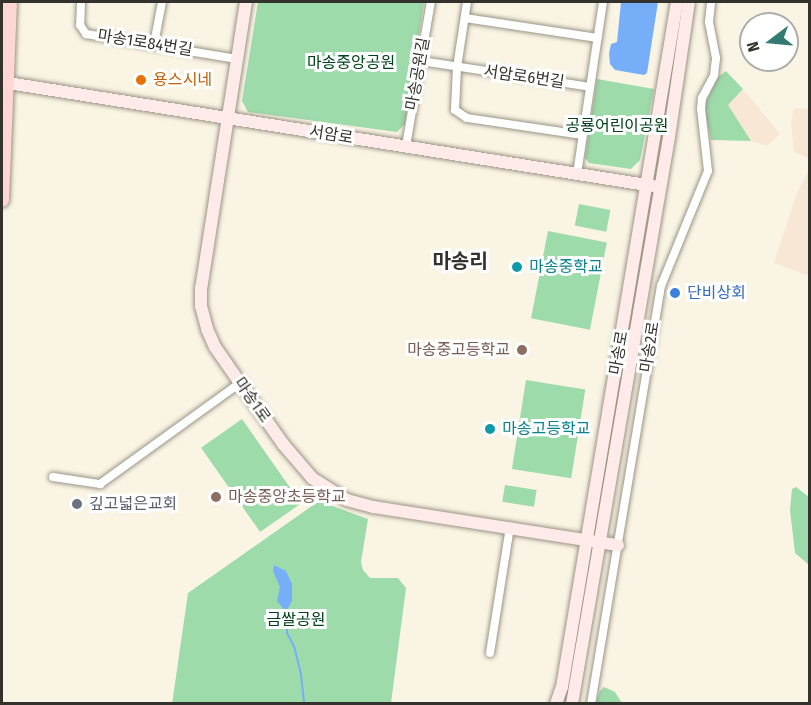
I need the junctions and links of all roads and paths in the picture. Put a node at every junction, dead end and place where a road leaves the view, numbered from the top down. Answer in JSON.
{"nodes":[{"id":1,"x":10,"y":2,"type":"edge"},
{"id":2,"x":81,"y":2,"type":"edge"},
{"id":3,"x":162,"y":2,"type":"edge"},
{"id":4,"x":246,"y":2,"type":"edge"},
{"id":5,"x":431,"y":2,"type":"edge"},
{"id":6,"x":467,"y":2,"type":"edge"},
{"id":7,"x":603,"y":2,"type":"edge"},
{"id":8,"x":677,"y":2,"type":"edge"},
{"id":9,"x":689,"y":2,"type":"edge"},
{"id":10,"x":711,"y":2,"type":"edge"},
{"id":11,"x":465,"y":18,"type":"junction"},
{"id":12,"x":597,"y":38,"type":"junction"},
{"id":13,"x":154,"y":44,"type":"junction"},
{"id":14,"x":237,"y":59,"type":"junction"},
{"id":15,"x":420,"y":61,"type":"junction"},
{"id":16,"x":457,"y":67,"type":"junction"},
{"id":17,"x":4,"y":82,"type":"edge"},
{"id":18,"x":590,"y":87,"type":"junction"},
{"id":19,"x":228,"y":119,"type":"junction"},
{"id":20,"x":582,"y":135,"type":"junction"},
{"id":21,"x":406,"y":146,"type":"junction"},
{"id":22,"x":577,"y":174,"type":"junction"},
{"id":23,"x":647,"y":185,"type":"junction"},
{"id":24,"x":660,"y":187,"type":"junction"},
{"id":25,"x":2,"y":200,"type":"edge"},
{"id":26,"x":240,"y":383,"type":"junction"},
{"id":27,"x":53,"y":477,"type":"dead end"},
{"id":28,"x":510,"y":527,"type":"junction"},
{"id":29,"x":593,"y":540,"type":"junction"},
{"id":30,"x":618,"y":545,"type":"junction"},
{"id":31,"x":490,"y":653,"type":"dead end"},
{"id":32,"x":556,"y":704,"type":"edge"},
{"id":33,"x":572,"y":704,"type":"edge"},
{"id":34,"x":591,"y":704,"type":"edge"}],
"edges":[{"from":1,"to":17,"type":"main road"},
{"from":2,"to":13,"type":"street","name":"마송1로84번길"},
{"from":3,"to":13,"type":"street"},
{"from":4,"to":14,"type":"street","name":"마송1로"},
{"from":5,"to":15,"type":"street","name":"마송공원길"},
{"from":6,"to":11,"type":"street"},
{"from":7,"to":12,"type":"street"},
{"from":8,"to":23,"type":"street","name":"마송로"},
{"from":9,"to":24,"type":"street","name":"마송로"},
{"from":10,"to":30,"type":"street","name":"마송2로"},
{"from":11,"to":12,"type":"street"},
{"from":11,"to":16,"type":"street"},
{"from":12,"to":18,"type":"street"},
{"from":13,"to":14,"type":"street","name":"마송1로84번길"},
{"from":14,"to":19,"type":"street","name":"마송1로"},
{"from":15,"to":16,"type":"street","name":"서암로6번길"},
{"from":15,"to":21,"type":"street","name":"마송공원길"},
{"from":16,"to":18,"type":"street","name":"서암로6번길"},
{"from":16,"to":20,"type":"street"},
{"from":17,"to":19,"type":"street","name":"서암로"},
{"from":17,"to":25,"type":"main road"},
{"from":18,"to":20,"type":"street"},
{"from":19,"to":21,"type":"street","name":"서암로"},
{"from":19,"to":26,"type":"street","name":"마송1로"},
{"from":20,"to":22,"type":"street"},
{"from":21,"to":22,"type":"street","name":"서암로"},
{"from":22,"to":23,"type":"street","name":"서암로"},
{"from":23,"to":24,"type":"street","name":"서암로"},
{"from":23,"to":29,"type":"street","name":"마송로"},
{"from":24,"to":29,"type":"street","name":"마송로"},
{"from":26,"to":27,"type":"street"},
{"from":26,"to":28,"type":"street","name":"마송1로"},
{"from":28,"to":29,"type":"street","name":"마송1로"},
{"from":28,"to":31,"type":"street"},
{"from":29,"to":30,"type":"street","name":"마송1로"},
{"from":29,"to":32,"type":"street","name":"마송로"},
{"from":29,"to":33,"type":"street","name":"마송로"},
{"from":30,"to":34,"type":"street","name":"마송2로"}]}
